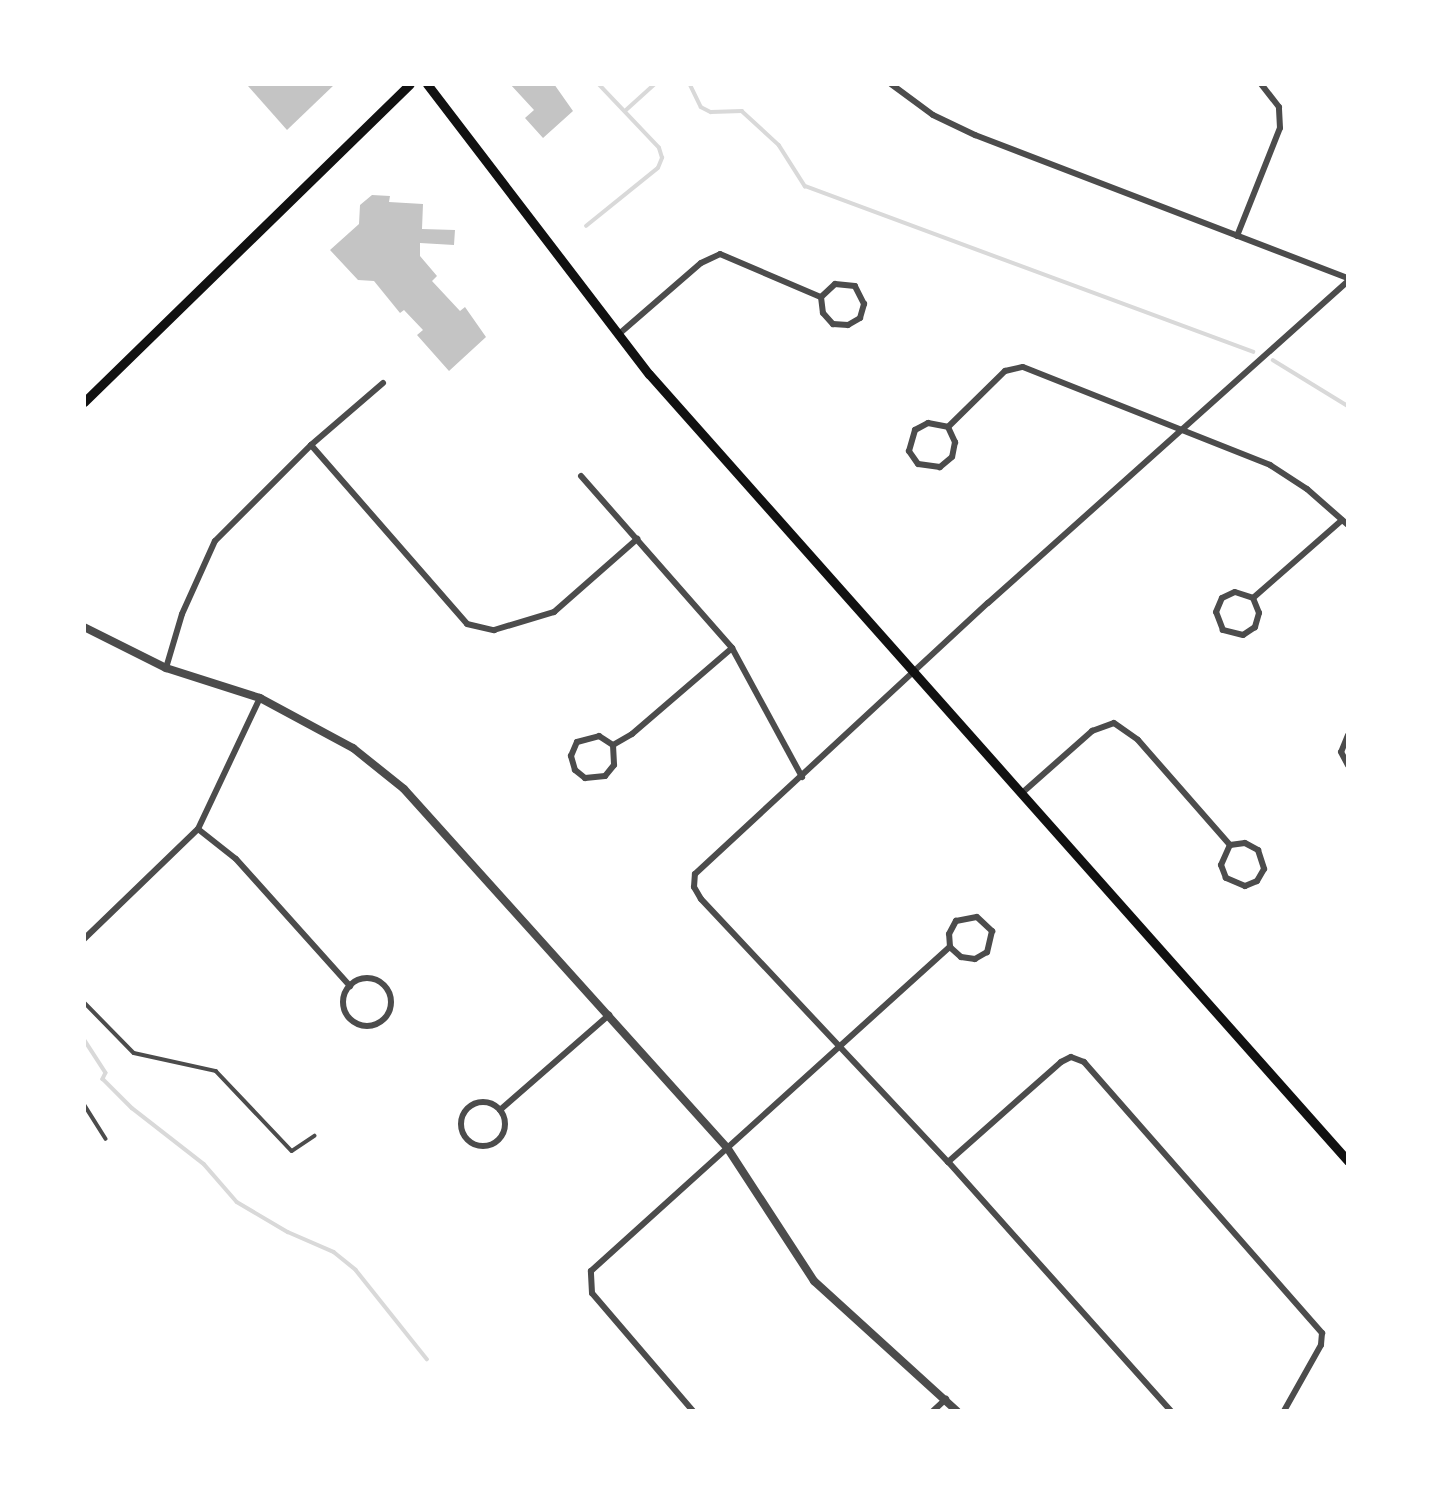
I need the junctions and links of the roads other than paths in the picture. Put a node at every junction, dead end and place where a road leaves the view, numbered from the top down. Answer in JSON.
{"nodes":[{"id":1,"x":410,"y":84,"type":"edge"},
{"id":2,"x":427,"y":84,"type":"edge"},
{"id":3,"x":891,"y":84,"type":"edge"},
{"id":4,"x":1261,"y":84,"type":"edge"},
{"id":5,"x":1237,"y":236,"type":"junction"},
{"id":6,"x":1348,"y":280,"type":"edge"},
{"id":7,"x":821,"y":297,"type":"junction"},
{"id":8,"x":619,"y":334,"type":"junction"},
{"id":9,"x":383,"y":383,"type":"dead end"},
{"id":10,"x":84,"y":402,"type":"edge"},
{"id":11,"x":948,"y":427,"type":"junction"},
{"id":12,"x":1182,"y":429,"type":"junction"},
{"id":13,"x":311,"y":445,"type":"junction"},
{"id":14,"x":580,"y":476,"type":"dead end"},
{"id":15,"x":1345,"y":523,"type":"edge"},
{"id":16,"x":637,"y":539,"type":"junction"},
{"id":17,"x":1253,"y":598,"type":"junction"},
{"id":18,"x":84,"y":627,"type":"edge"},
{"id":19,"x":732,"y":648,"type":"junction"},
{"id":20,"x":166,"y":668,"type":"junction"},
{"id":21,"x":914,"y":675,"type":"junction"},
{"id":22,"x":260,"y":698,"type":"junction"},
{"id":23,"x":1348,"y":735,"type":"edge"},
{"id":24,"x":613,"y":744,"type":"junction"},
{"id":25,"x":1348,"y":765,"type":"edge"},
{"id":26,"x":802,"y":777,"type":"junction"},
{"id":27,"x":1022,"y":793,"type":"junction"},
{"id":28,"x":198,"y":829,"type":"junction"},
{"id":29,"x":1230,"y":845,"type":"junction"},
{"id":30,"x":84,"y":939,"type":"edge"},
{"id":31,"x":950,"y":947,"type":"junction"},
{"id":32,"x":350,"y":985,"type":"junction"},
{"id":33,"x":84,"y":1002,"type":"edge"},
{"id":34,"x":609,"y":1015,"type":"junction"},
{"id":35,"x":838,"y":1045,"type":"junction"},
{"id":36,"x":84,"y":1104,"type":"edge"},
{"id":37,"x":500,"y":1110,"type":"junction"},
{"id":38,"x":314,"y":1136,"type":"dead end"},
{"id":39,"x":106,"y":1139,"type":"dead end"},
{"id":40,"x":728,"y":1149,"type":"junction"},
{"id":41,"x":1348,"y":1161,"type":"edge"},
{"id":42,"x":948,"y":1162,"type":"junction"},
{"id":43,"x":946,"y":1399,"type":"junction"},
{"id":44,"x":693,"y":1411,"type":"edge"},
{"id":45,"x":933,"y":1411,"type":"edge"},
{"id":46,"x":957,"y":1411,"type":"edge"},
{"id":47,"x":1171,"y":1411,"type":"edge"},
{"id":48,"x":1284,"y":1411,"type":"edge"}],
"edges":[{"from":1,"to":10,"type":"main road"},
{"from":2,"to":8,"type":"main road"},
{"from":3,"to":5,"type":"street"},
{"from":4,"to":5,"type":"street"},
{"from":5,"to":6,"type":"street"},
{"from":6,"to":12,"type":"street"},
{"from":7,"to":7,"type":"street"},
{"from":7,"to":8,"type":"street"},
{"from":8,"to":21,"type":"main road"},
{"from":9,"to":13,"type":"street"},
{"from":11,"to":11,"type":"street"},
{"from":11,"to":12,"type":"street"},
{"from":12,"to":15,"type":"street"},
{"from":12,"to":21,"type":"street"},
{"from":13,"to":16,"type":"street"},
{"from":13,"to":20,"type":"street"},
{"from":14,"to":16,"type":"street"},
{"from":15,"to":17,"type":"street"},
{"from":16,"to":19,"type":"street"},
{"from":17,"to":17,"type":"street"},
{"from":18,"to":20,"type":"street"},
{"from":19,"to":24,"type":"street"},
{"from":19,"to":26,"type":"street"},
{"from":20,"to":22,"type":"street"},
{"from":21,"to":26,"type":"street"},
{"from":21,"to":27,"type":"main road"},
{"from":22,"to":28,"type":"street"},
{"from":22,"to":34,"type":"street"},
{"from":23,"to":25,"type":"street"},
{"from":24,"to":24,"type":"street"},
{"from":26,"to":35,"type":"street"},
{"from":27,"to":29,"type":"street"},
{"from":27,"to":41,"type":"main road"},
{"from":28,"to":30,"type":"street"},
{"from":28,"to":32,"type":"street"},
{"from":29,"to":29,"type":"street"},
{"from":31,"to":31,"type":"street"},
{"from":31,"to":35,"type":"street"},
{"from":32,"to":32,"type":"street"},
{"from":33,"to":38,"type":"lane"},
{"from":34,"to":37,"type":"street"},
{"from":34,"to":40,"type":"street"},
{"from":35,"to":40,"type":"street"},
{"from":35,"to":42,"type":"street"},
{"from":36,"to":39,"type":"lane"},
{"from":37,"to":37,"type":"street"},
{"from":40,"to":43,"type":"street"},
{"from":40,"to":44,"type":"street"},
{"from":42,"to":47,"type":"street"},
{"from":42,"to":48,"type":"street"},
{"from":43,"to":45,"type":"street"},
{"from":43,"to":46,"type":"street"}]}
